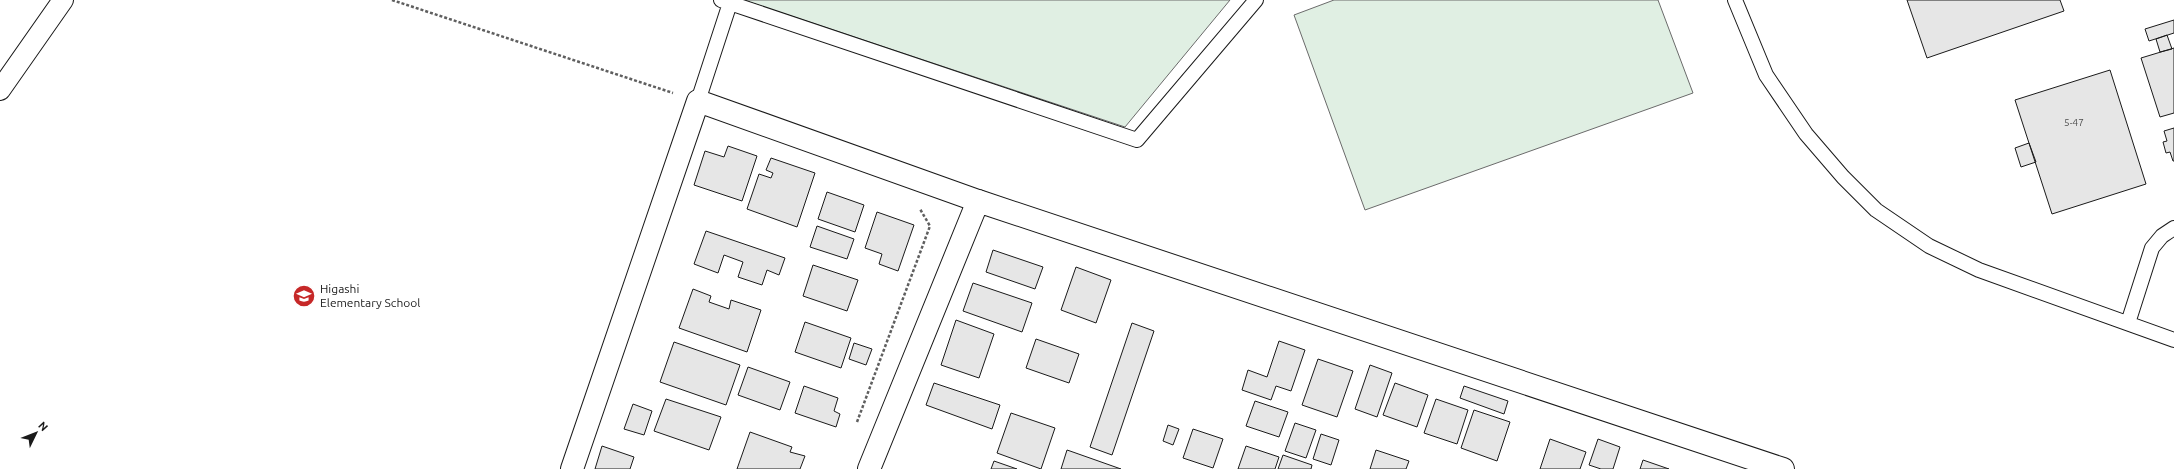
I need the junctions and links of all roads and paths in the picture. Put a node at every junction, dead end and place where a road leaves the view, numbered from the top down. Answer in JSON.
{"nodes":[{"id":1,"x":64,"y":0,"type":"edge"},
{"id":2,"x":392,"y":0,"type":"edge"},
{"id":3,"x":1256,"y":0,"type":"edge"},
{"id":4,"x":1735,"y":0,"type":"edge"},
{"id":5,"x":726,"y":2,"type":"edge"},
{"id":6,"x":0,"y":90,"type":"edge"},
{"id":7,"x":698,"y":101,"type":"junction"},
{"id":8,"x":978,"y":201,"type":"junction"},
{"id":9,"x":916,"y":204,"type":"dead end"},
{"id":10,"x":2174,"y":228,"type":"edge"},
{"id":11,"x":2128,"y":323,"type":"junction"},
{"id":12,"x":2174,"y":340,"type":"edge"},
{"id":13,"x":856,"y":425,"type":"dead end"},
{"id":14,"x":572,"y":469,"type":"edge"},
{"id":15,"x":869,"y":469,"type":"edge"},
{"id":16,"x":1783,"y":469,"type":"edge"}],
"edges":[{"from":1,"to":6,"type":"street"},
{"from":2,"to":7,"type":"path"},
{"from":3,"to":5,"type":"lane"},
{"from":4,"to":11,"type":"lane"},
{"from":5,"to":7,"type":"lane"},
{"from":7,"to":8,"type":"street"},
{"from":7,"to":14,"type":"street"},
{"from":8,"to":15,"type":"street"},
{"from":8,"to":16,"type":"street"},
{"from":9,"to":13,"type":"path"},
{"from":10,"to":11,"type":"lane"},
{"from":11,"to":12,"type":"lane"}]}
